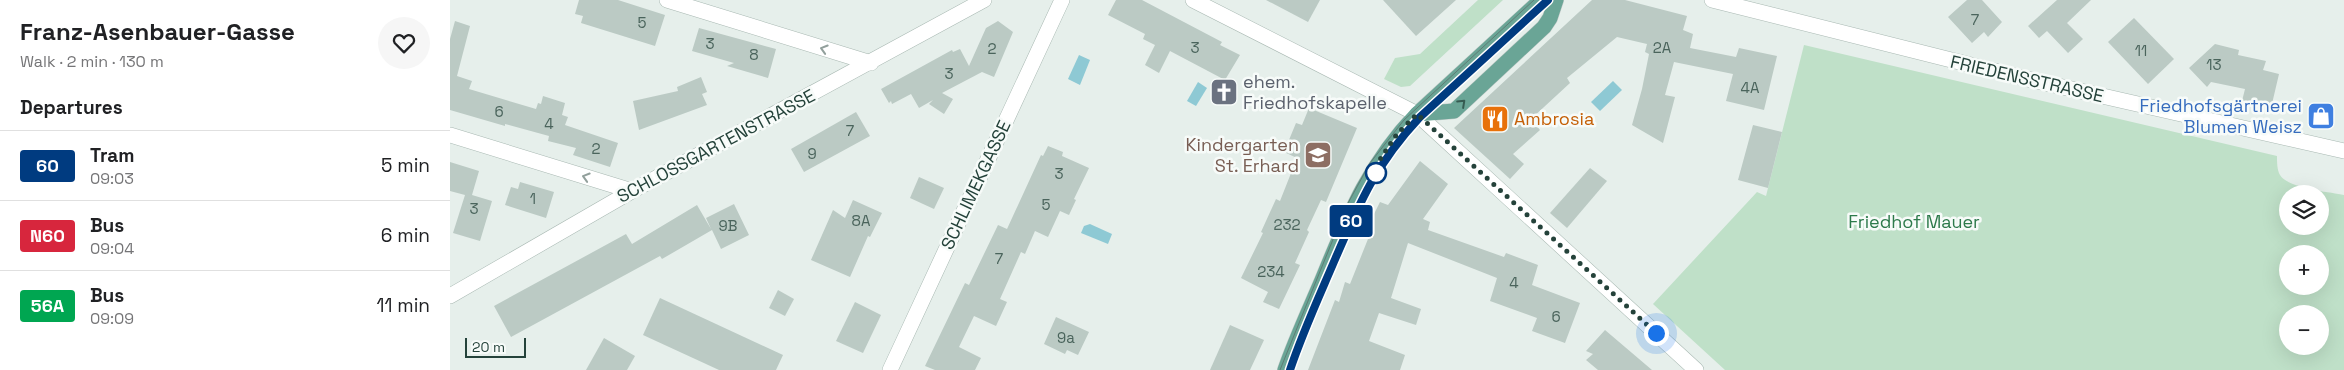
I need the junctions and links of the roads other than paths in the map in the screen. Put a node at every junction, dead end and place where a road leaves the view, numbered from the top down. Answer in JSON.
{"nodes":[{"id":1,"x":667,"y":0,"type":"edge"},
{"id":2,"x":984,"y":0,"type":"edge"},
{"id":3,"x":1062,"y":0,"type":"edge"},
{"id":4,"x":1193,"y":0,"type":"edge"},
{"id":5,"x":1541,"y":0,"type":"edge"},
{"id":6,"x":1712,"y":0,"type":"edge"},
{"id":7,"x":1554,"y":6,"type":"edge"},
{"id":8,"x":870,"y":63,"type":"junction"},
{"id":9,"x":1417,"y":114,"type":"junction"},
{"id":10,"x":450,"y":135,"type":"edge"},
{"id":11,"x":2344,"y":150,"type":"edge"},
{"id":12,"x":632,"y":191,"type":"junction"},
{"id":13,"x":450,"y":296,"type":"edge"},
{"id":14,"x":890,"y":370,"type":"edge"},
{"id":15,"x":1285,"y":370,"type":"edge"},
{"id":16,"x":1696,"y":370,"type":"edge"}],
"edges":[{"from":8,"to":1,"type":"street","one_way":true},
{"from":2,"to":8,"type":"street","name":"SCHLOSSGARTENSTRASSE"},
{"from":3,"to":14,"type":"street","name":"SCHLIMEKGASSE"},
{"from":4,"to":9,"type":"street"},
{"from":5,"to":7,"type":"street"},
{"from":5,"to":9,"type":"main road"},
{"from":6,"to":11,"type":"street","name":"FRIEDENSSTRASSE"},
{"from":9,"to":7,"type":"main road","one_way":true},
{"from":8,"to":12,"type":"street","name":"SCHLOSSGARTENSTRASSE"},
{"from":9,"to":15,"type":"main road"},
{"from":9,"to":16,"type":"street"},
{"from":12,"to":10,"type":"street","one_way":true},
{"from":12,"to":13,"type":"street","name":"SCHLOSSGARTENSTRASSE"}]}
